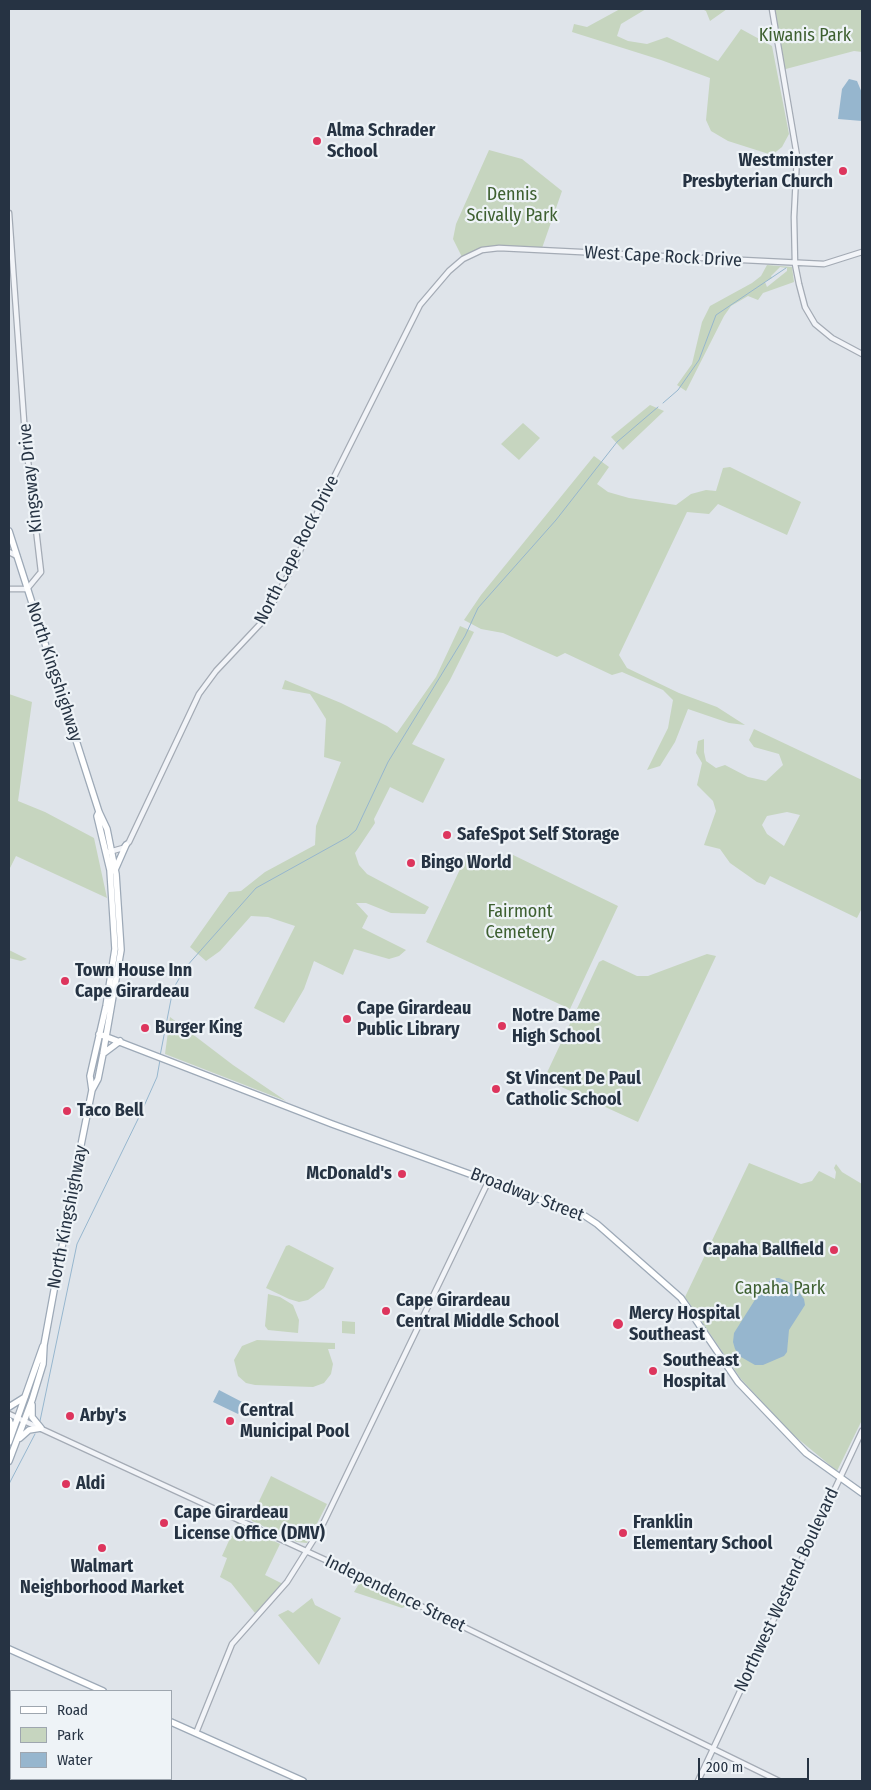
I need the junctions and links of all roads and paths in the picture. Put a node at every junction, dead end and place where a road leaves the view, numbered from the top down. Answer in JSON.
{"nodes":[{"id":1,"x":772,"y":9,"type":"edge"},
{"id":2,"x":9,"y":213,"type":"edge"},
{"id":3,"x":862,"y":252,"type":"edge"},
{"id":4,"x":463,"y":259,"type":"joint"},
{"id":5,"x":795,"y":264,"type":"junction"},
{"id":6,"x":862,"y":354,"type":"edge"},
{"id":7,"x":9,"y":532,"type":"edge"},
{"id":8,"x":9,"y":552,"type":"edge"},
{"id":9,"x":17,"y":556,"type":"junction"},
{"id":10,"x":9,"y":589,"type":"edge"},
{"id":11,"x":27,"y":589,"type":"junction"},
{"id":12,"x":99,"y":812,"type":"junction"},
{"id":13,"x":126,"y":845,"type":"junction"},
{"id":14,"x":113,"y":852,"type":"junction"},
{"id":15,"x":106,"y":853,"type":"junction"},
{"id":16,"x":115,"y":870,"type":"junction"},
{"id":17,"x":109,"y":1022,"type":"junction"},
{"id":18,"x":100,"y":1034,"type":"junction"},
{"id":19,"x":106,"y":1036,"type":"junction"},
{"id":20,"x":120,"y":1041,"type":"junction"},
{"id":21,"x":103,"y":1054,"type":"junction"},
{"id":22,"x":92,"y":1090,"type":"junction"},
{"id":23,"x":489,"y":1180,"type":"junction"},
{"id":24,"x":44,"y":1345,"type":"junction"},
{"id":25,"x":26,"y":1396,"type":"junction"},
{"id":26,"x":32,"y":1400,"type":"junction"},
{"id":27,"x":9,"y":1407,"type":"edge"},
{"id":28,"x":9,"y":1414,"type":"edge"},
{"id":29,"x":21,"y":1419,"type":"junction"},
{"id":30,"x":9,"y":1420,"type":"edge"},
{"id":31,"x":41,"y":1428,"type":"junction"},
{"id":32,"x":862,"y":1431,"type":"edge"},
{"id":33,"x":9,"y":1441,"type":"edge"},
{"id":34,"x":16,"y":1442,"type":"junction"},
{"id":35,"x":9,"y":1461,"type":"edge"},
{"id":36,"x":839,"y":1478,"type":"junction"},
{"id":37,"x":862,"y":1493,"type":"edge"},
{"id":38,"x":307,"y":1551,"type":"junction"},
{"id":39,"x":9,"y":1649,"type":"edge"},
{"id":40,"x":101,"y":1690,"type":"edge"},
{"id":41,"x":172,"y":1722,"type":"edge"},
{"id":42,"x":196,"y":1733,"type":"junction"},
{"id":43,"x":712,"y":1749,"type":"junction"},
{"id":44,"x":303,"y":1781,"type":"edge"},
{"id":45,"x":698,"y":1781,"type":"edge"},
{"id":46,"x":779,"y":1781,"type":"edge"}],
"edges":[{"from":1,"to":5,"type":"street"},
{"from":2,"to":11,"type":"street","name":"Kingsway Drive"},
{"from":3,"to":5,"type":"street","name":"West Cape Rock Drive"},
{"from":4,"to":5,"type":"street","name":"West Cape Rock Drive"},
{"from":4,"to":13,"type":"street","name":"North Cape Rock Drive"},
{"from":5,"to":6,"type":"street"},
{"from":7,"to":9,"type":"main road","name":"North Kingshighway"},
{"from":8,"to":9,"type":"street"},
{"from":9,"to":11,"type":"main road","name":"North Kingshighway"},
{"from":10,"to":11,"type":"street"},
{"from":11,"to":12,"type":"main road","name":"North Kingshighway"},
{"from":12,"to":14,"type":"main road","name":"North Kingshighway"},
{"from":12,"to":15,"type":"main road","name":"North Kingshighway"},
{"from":13,"to":14,"type":"street"},
{"from":13,"to":16,"type":"main road"},
{"from":14,"to":15,"type":"street"},
{"from":14,"to":16,"type":"main road","name":"North Kingshighway"},
{"from":15,"to":18,"type":"main road","name":"North Kingshighway"},
{"from":16,"to":17,"type":"main road","name":"North Kingshighway"},
{"from":17,"to":19,"type":"main road","name":"North Kingshighway"},
{"from":17,"to":20,"type":"main road"},
{"from":18,"to":19,"type":"main road","name":"Broadway Street"},
{"from":18,"to":22,"type":"main road","name":"North Kingshighway"},
{"from":19,"to":20,"type":"main road","name":"Broadway Street"},
{"from":19,"to":21,"type":"main road","name":"North Kingshighway"},
{"from":20,"to":21,"type":"main road"},
{"from":20,"to":23,"type":"main road","name":"Broadway Street"},
{"from":21,"to":22,"type":"main road","name":"North Kingshighway"},
{"from":22,"to":24,"type":"main road","name":"North Kingshighway"},
{"from":23,"to":36,"type":"main road","name":"Broadway Street"},
{"from":23,"to":38,"type":"street"},
{"from":24,"to":25,"type":"main road","name":"North Kingshighway"},
{"from":24,"to":26,"type":"main road","name":"North Kingshighway"},
{"from":25,"to":27,"type":"main road"},
{"from":25,"to":29,"type":"main road","name":"North Kingshighway"},
{"from":26,"to":29,"type":"main road","name":"North Kingshighway"},
{"from":26,"to":31,"type":"main road"},
{"from":28,"to":29,"type":"street","name":"Independence Street"},
{"from":29,"to":31,"type":"street","name":"Independence Street"},
{"from":29,"to":33,"type":"main road"},
{"from":29,"to":34,"type":"main road"},
{"from":30,"to":33,"type":"main road"},
{"from":31,"to":34,"type":"main road"},
{"from":31,"to":38,"type":"street","name":"Independence Street"},
{"from":32,"to":36,"type":"street","name":"Northwest Westend Boulevard"},
{"from":34,"to":35,"type":"main road"},
{"from":36,"to":37,"type":"main road","name":"Broadway Street"},
{"from":36,"to":43,"type":"street","name":"Northwest Westend Boulevard"},
{"from":38,"to":42,"type":"street"},
{"from":38,"to":43,"type":"street","name":"Independence Street"},
{"from":39,"to":40,"type":"main road"},
{"from":41,"to":42,"type":"main road"},
{"from":42,"to":44,"type":"main road"},
{"from":43,"to":45,"type":"street","name":"Northwest Westend Boulevard"},
{"from":43,"to":46,"type":"street","name":"Independence Street"}]}
